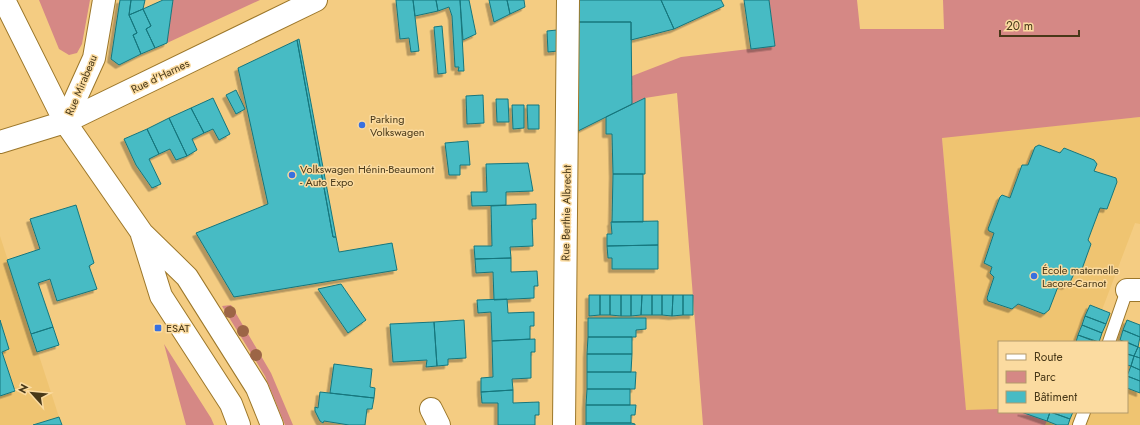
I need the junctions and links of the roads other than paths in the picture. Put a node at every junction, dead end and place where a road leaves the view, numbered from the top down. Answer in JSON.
{"nodes":[{"id":1,"x":4,"y":0,"type":"edge"},
{"id":2,"x":104,"y":0,"type":"edge"},
{"id":3,"x":316,"y":0,"type":"edge"},
{"id":4,"x":568,"y":0,"type":"edge"},
{"id":5,"x":65,"y":122,"type":"junction"},
{"id":6,"x":0,"y":142,"type":"edge"},
{"id":7,"x":142,"y":233,"type":"junction"},
{"id":8,"x":1134,"y":290,"type":"edge"},
{"id":9,"x":1109,"y":341,"type":"edge"},
{"id":10,"x":1084,"y":413,"type":"edge"},
{"id":11,"x":239,"y":425,"type":"edge"},
{"id":12,"x":272,"y":425,"type":"edge"},
{"id":13,"x":564,"y":425,"type":"edge"},
{"id":14,"x":1079,"y":425,"type":"edge"}],
"edges":[{"from":1,"to":5,"type":"street"},
{"from":2,"to":5,"type":"street","name":"Rue Mirabeau"},
{"from":3,"to":5,"type":"street","name":"Rue d'Harnes"},
{"from":4,"to":13,"type":"street","name":"Rue Berthie Albrecht"},
{"from":5,"to":6,"type":"street","name":"Rue d'Harnes"},
{"from":5,"to":7,"type":"street"},
{"from":7,"to":11,"type":"street"},
{"from":7,"to":12,"type":"street"},
{"from":8,"to":9,"type":"lane"},
{"from":10,"to":14,"type":"lane"}]}
